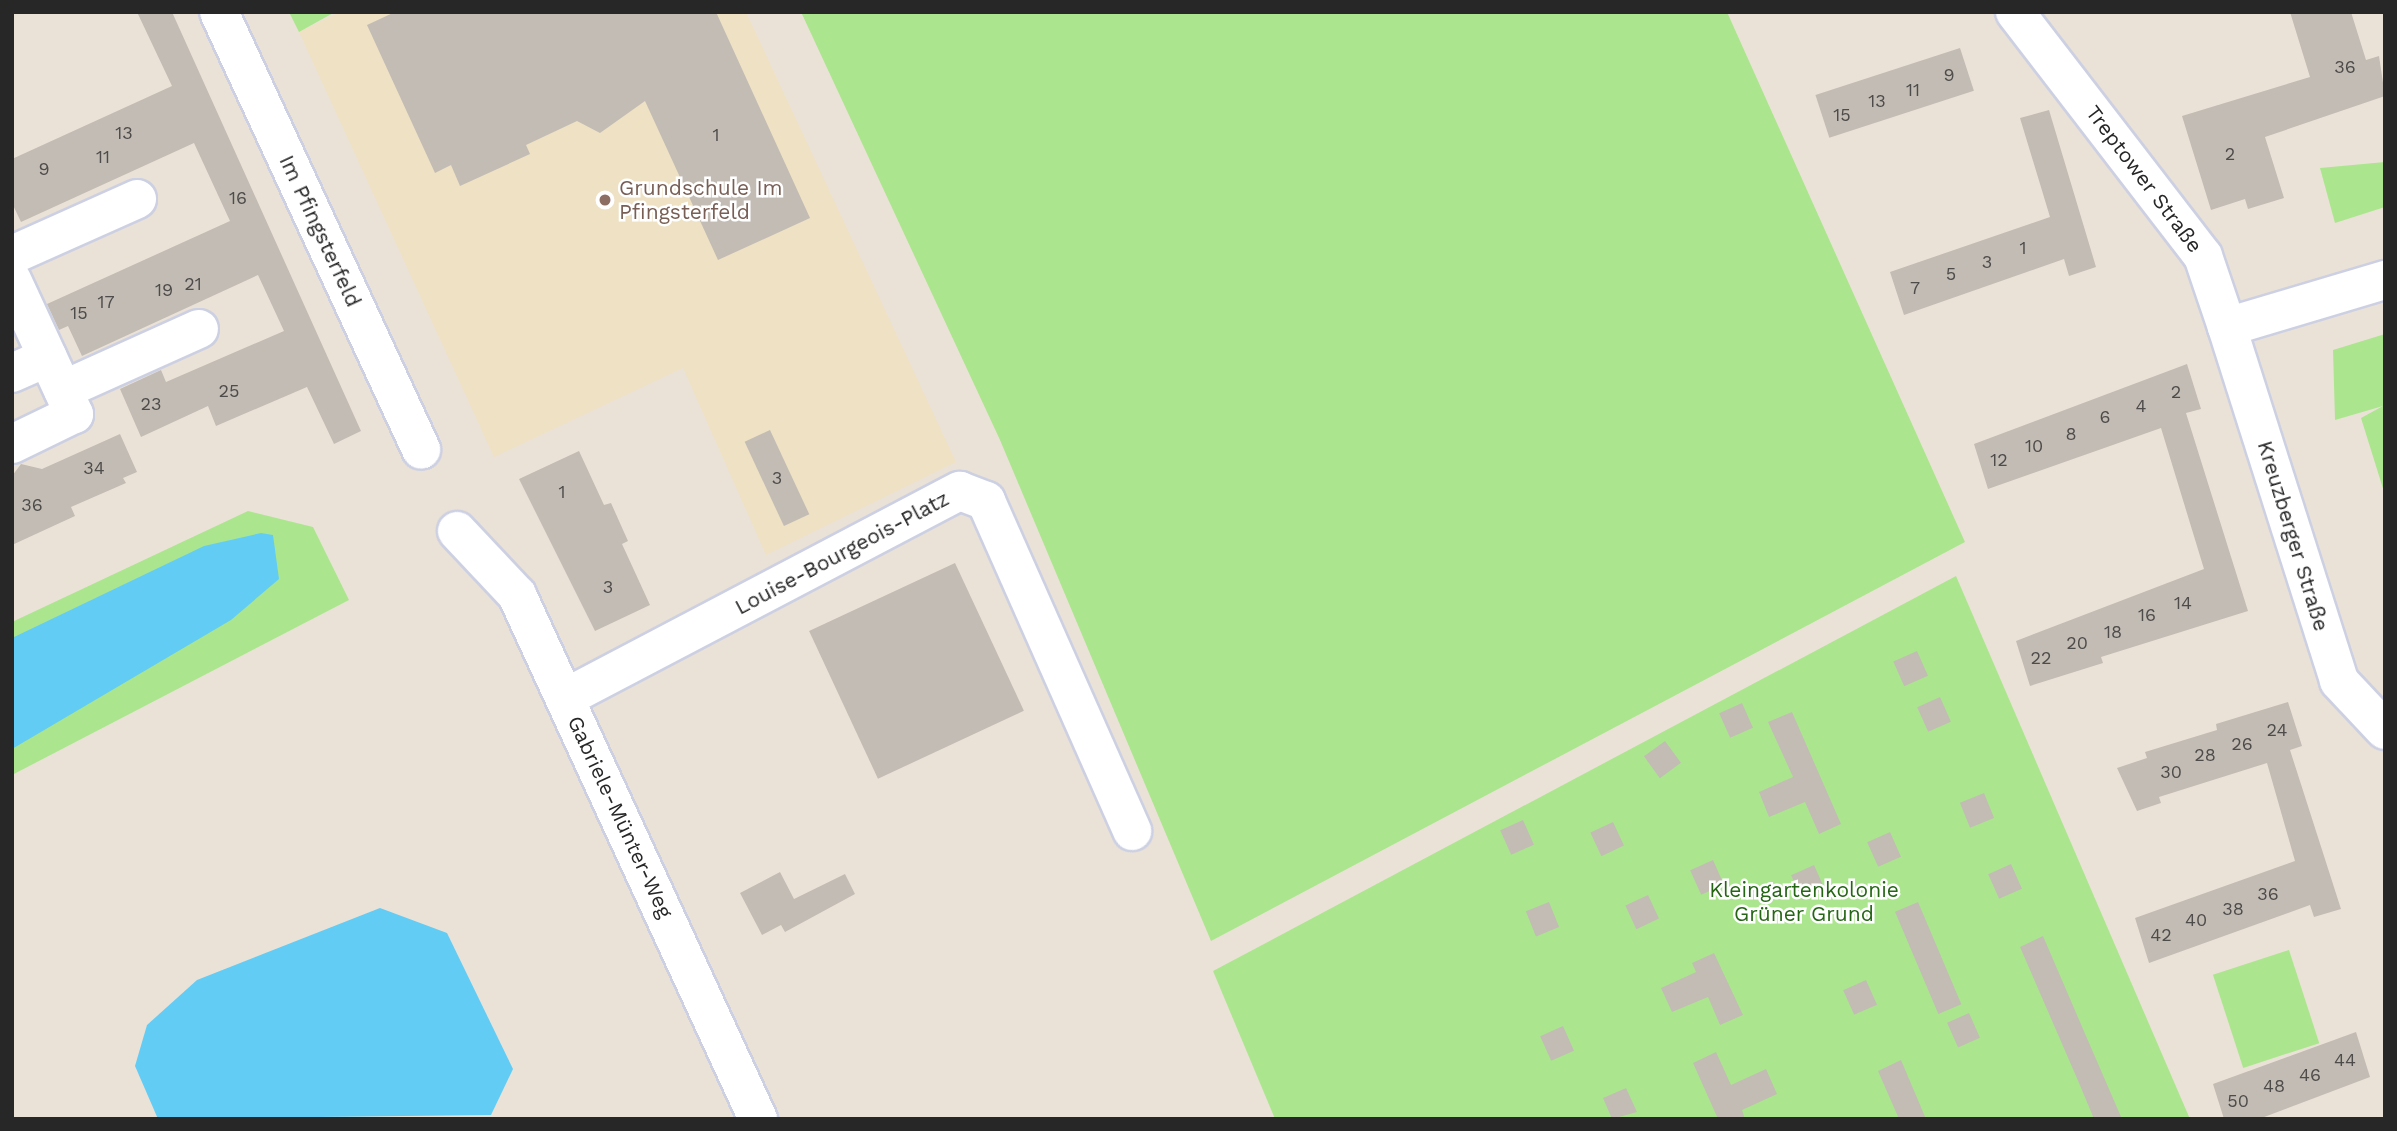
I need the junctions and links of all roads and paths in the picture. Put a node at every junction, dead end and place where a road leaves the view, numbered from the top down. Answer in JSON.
{"nodes":[{"id":1,"x":219,"y":12,"type":"edge"},
{"id":2,"x":2015,"y":12,"type":"edge"},
{"id":3,"x":137,"y":199,"type":"dead end"},
{"id":4,"x":12,"y":255,"type":"edge"},
{"id":5,"x":2385,"y":279,"type":"edge"},
{"id":6,"x":12,"y":280,"type":"edge"},
{"id":7,"x":2227,"y":327,"type":"junction"},
{"id":8,"x":200,"y":329,"type":"dead end"},
{"id":9,"x":12,"y":373,"type":"edge"},
{"id":10,"x":56,"y":374,"type":"junction"},
{"id":11,"x":12,"y":444,"type":"edge"},
{"id":12,"x":421,"y":450,"type":"dead end"},
{"id":13,"x":457,"y":531,"type":"dead end"},
{"id":14,"x":565,"y":698,"type":"junction"},
{"id":15,"x":2385,"y":730,"type":"edge"},
{"id":16,"x":1132,"y":831,"type":"dead end"},
{"id":17,"x":758,"y":1119,"type":"edge"}],
"edges":[{"from":1,"to":12,"type":"street","name":"Im Pfingsterfeld"},
{"from":2,"to":7,"type":"street","name":"Treptower Straße"},
{"from":3,"to":4,"type":"street"},
{"from":5,"to":7,"type":"street"},
{"from":6,"to":10,"type":"street"},
{"from":7,"to":15,"type":"street","name":"Kreuzberger Straße"},
{"from":8,"to":10,"type":"street"},
{"from":9,"to":10,"type":"street"},
{"from":10,"to":11,"type":"street"},
{"from":13,"to":14,"type":"street","name":"Gabriele-Münter-Weg"},
{"from":14,"to":16,"type":"street","name":"Louise-Bourgeois-Platz"},
{"from":14,"to":17,"type":"street","name":"Gabriele-Münter-Weg"}]}
